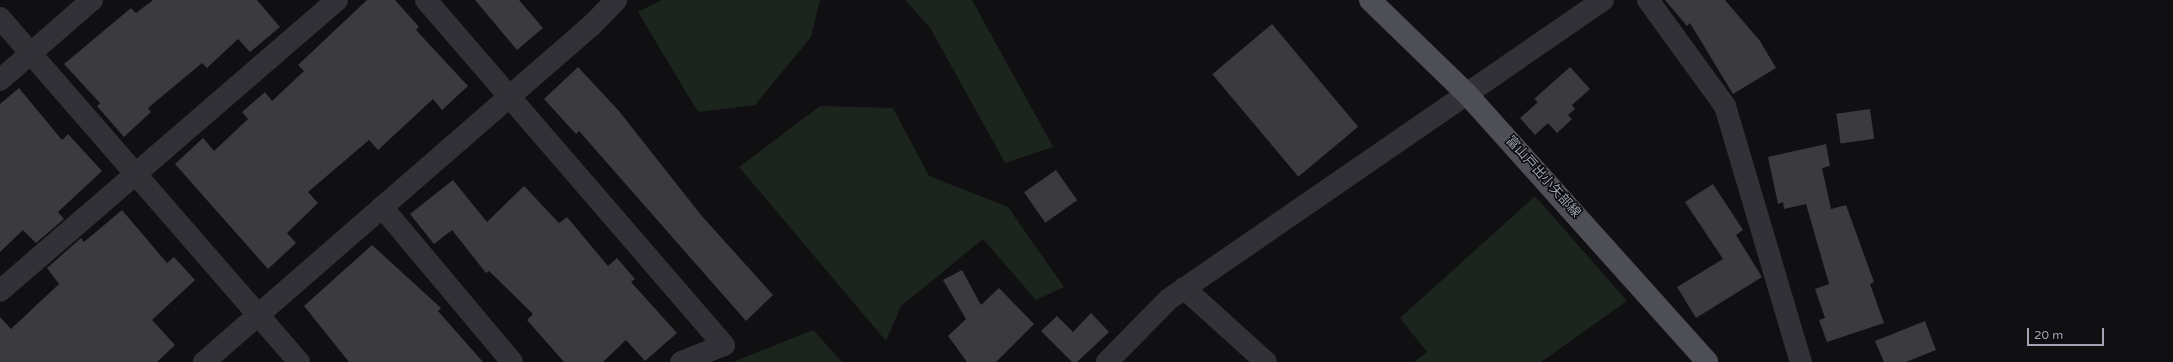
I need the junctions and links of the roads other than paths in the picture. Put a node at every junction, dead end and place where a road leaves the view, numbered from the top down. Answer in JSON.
{"nodes":[{"id":1,"x":92,"y":0,"type":"edge"},
{"id":2,"x":337,"y":0,"type":"edge"},
{"id":3,"x":426,"y":0,"type":"edge"},
{"id":4,"x":616,"y":0,"type":"edge"},
{"id":5,"x":1370,"y":0,"type":"edge"},
{"id":6,"x":1604,"y":0,"type":"edge"},
{"id":7,"x":1648,"y":0,"type":"edge"},
{"id":8,"x":0,"y":18,"type":"edge"},
{"id":9,"x":31,"y":53,"type":"junction"},
{"id":10,"x":0,"y":80,"type":"edge"},
{"id":11,"x":1466,"y":93,"type":"junction"},
{"id":12,"x":509,"y":97,"type":"junction"},
{"id":13,"x":136,"y":174,"type":"junction"},
{"id":14,"x":382,"y":207,"type":"junction"},
{"id":15,"x":1184,"y":288,"type":"junction"},
{"id":16,"x":0,"y":291,"type":"edge"},
{"id":17,"x":258,"y":315,"type":"junction"},
{"id":18,"x":204,"y":362,"type":"edge"},
{"id":19,"x":298,"y":362,"type":"edge"},
{"id":20,"x":512,"y":362,"type":"edge"},
{"id":21,"x":681,"y":362,"type":"edge"},
{"id":22,"x":1107,"y":362,"type":"edge"},
{"id":23,"x":1266,"y":362,"type":"edge"},
{"id":24,"x":1707,"y":362,"type":"edge"},
{"id":25,"x":1801,"y":362,"type":"edge"}],
"edges":[{"from":1,"to":9,"type":"street"},
{"from":2,"to":13,"type":"street"},
{"from":3,"to":12,"type":"street"},
{"from":4,"to":12,"type":"street"},
{"from":5,"to":11,"type":"main road","name":"富山戸出小矢部線"},
{"from":6,"to":11,"type":"street"},
{"from":7,"to":25,"type":"street"},
{"from":8,"to":9,"type":"street"},
{"from":9,"to":10,"type":"street"},
{"from":9,"to":13,"type":"street"},
{"from":11,"to":15,"type":"street"},
{"from":11,"to":24,"type":"main road","name":"富山戸出小矢部線"},
{"from":12,"to":14,"type":"street"},
{"from":12,"to":21,"type":"street"},
{"from":13,"to":16,"type":"street"},
{"from":13,"to":17,"type":"street"},
{"from":14,"to":17,"type":"street"},
{"from":14,"to":20,"type":"street"},
{"from":15,"to":22,"type":"street"},
{"from":15,"to":23,"type":"street"},
{"from":17,"to":18,"type":"street"},
{"from":17,"to":19,"type":"street"}]}
